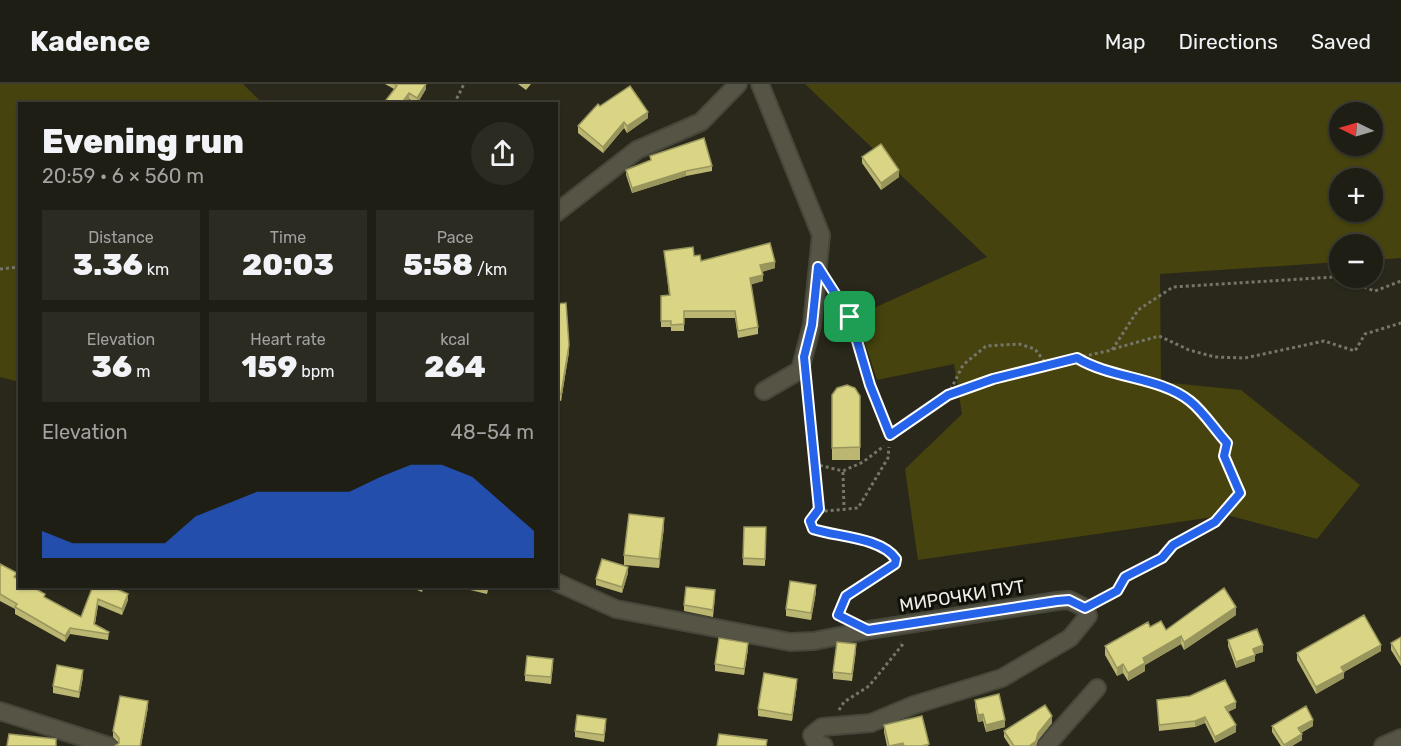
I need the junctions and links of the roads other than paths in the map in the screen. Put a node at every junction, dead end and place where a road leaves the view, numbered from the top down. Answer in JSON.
{"nodes":[{"id":1,"x":738,"y":84,"type":"edge"},
{"id":2,"x":760,"y":84,"type":"edge"},
{"id":3,"x":558,"y":211,"type":"edge"},
{"id":4,"x":818,"y":267,"type":"junction"},
{"id":5,"x":764,"y":391,"type":"dead end"},
{"id":6,"x":890,"y":435,"type":"road end"},
{"id":7,"x":558,"y":583,"type":"edge"},
{"id":8,"x":1097,"y":688,"type":"dead end"},
{"id":9,"x":0,"y":711,"type":"edge"},
{"id":10,"x":1401,"y":738,"type":"edge"},
{"id":11,"x":109,"y":746,"type":"edge"},
{"id":12,"x":824,"y":746,"type":"edge"},
{"id":13,"x":1046,"y":746,"type":"edge"},
{"id":14,"x":1383,"y":746,"type":"edge"}],
"edges":[{"from":1,"to":3,"type":"street"},
{"from":2,"to":4,"type":"street"},
{"from":4,"to":5,"type":"street"},
{"from":4,"to":6,"type":"lane"},
{"from":7,"to":12,"type":"street","name":"МИРОЧКИ ПУТ"},
{"from":8,"to":13,"type":"street"},
{"from":9,"to":11,"type":"street"},
{"from":10,"to":14,"type":"street"}]}
